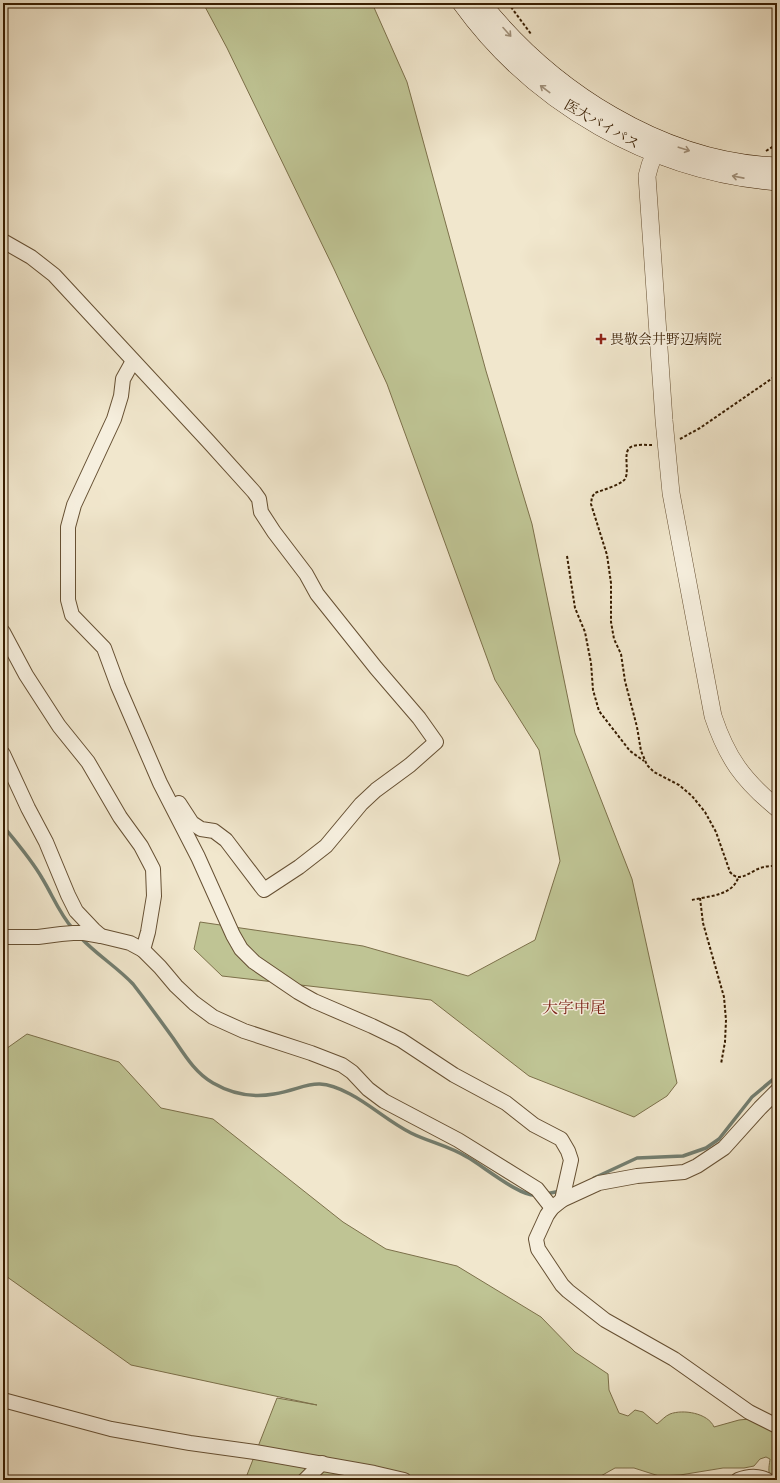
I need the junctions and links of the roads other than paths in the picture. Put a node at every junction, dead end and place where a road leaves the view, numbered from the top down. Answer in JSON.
{"nodes":[{"id":1,"x":462,"y":3,"type":"edge"},
{"id":2,"x":481,"y":3,"type":"edge"},
{"id":3,"x":657,"y":146,"type":"junction"},
{"id":4,"x":777,"y":167,"type":"edge"},
{"id":5,"x":777,"y":181,"type":"edge"},
{"id":6,"x":3,"y":241,"type":"edge"},
{"id":7,"x":133,"y":361,"type":"junction"},
{"id":8,"x":3,"y":632,"type":"edge"},
{"id":9,"x":3,"y":754,"type":"edge"},
{"id":10,"x":160,"y":783,"type":"junction"},
{"id":11,"x":777,"y":808,"type":"edge"},
{"id":12,"x":101,"y":936,"type":"junction"},
{"id":13,"x":3,"y":937,"type":"edge"},
{"id":14,"x":143,"y":950,"type":"junction"},
{"id":15,"x":777,"y":1092,"type":"edge"},
{"id":16,"x":557,"y":1204,"type":"junction"},
{"id":17,"x":3,"y":1400,"type":"edge"},
{"id":18,"x":777,"y":1426,"type":"edge"},
{"id":19,"x":322,"y":1463,"type":"junction"},
{"id":20,"x":305,"y":1480,"type":"edge"},
{"id":21,"x":404,"y":1480,"type":"edge"},
{"id":22,"x":738,"y":1480,"type":"edge"},
{"id":23,"x":766,"y":1480,"type":"edge"}],
"edges":[{"from":3,"to":1,"type":"main road","name":"医大バイパス","one_way":true},
{"from":2,"to":3,"type":"main road","name":"医大バイパス","one_way":true},
{"from":3,"to":4,"type":"main road","name":"医大バイパス","one_way":true},
{"from":5,"to":3,"type":"main road","name":"医大バイパス","one_way":true},
{"from":3,"to":11,"type":"street"},
{"from":6,"to":7,"type":"street"},
{"from":7,"to":10,"type":"street"},
{"from":7,"to":10,"type":"street"},
{"from":8,"to":14,"type":"street"},
{"from":9,"to":12,"type":"street"},
{"from":10,"to":16,"type":"street"},
{"from":12,"to":13,"type":"street"},
{"from":12,"to":14,"type":"street"},
{"from":14,"to":16,"type":"street"},
{"from":15,"to":16,"type":"street"},
{"from":16,"to":18,"type":"street"},
{"from":17,"to":19,"type":"street"},
{"from":19,"to":20,"type":"street"},
{"from":19,"to":21,"type":"street"},
{"from":22,"to":23,"type":"street"}]}
